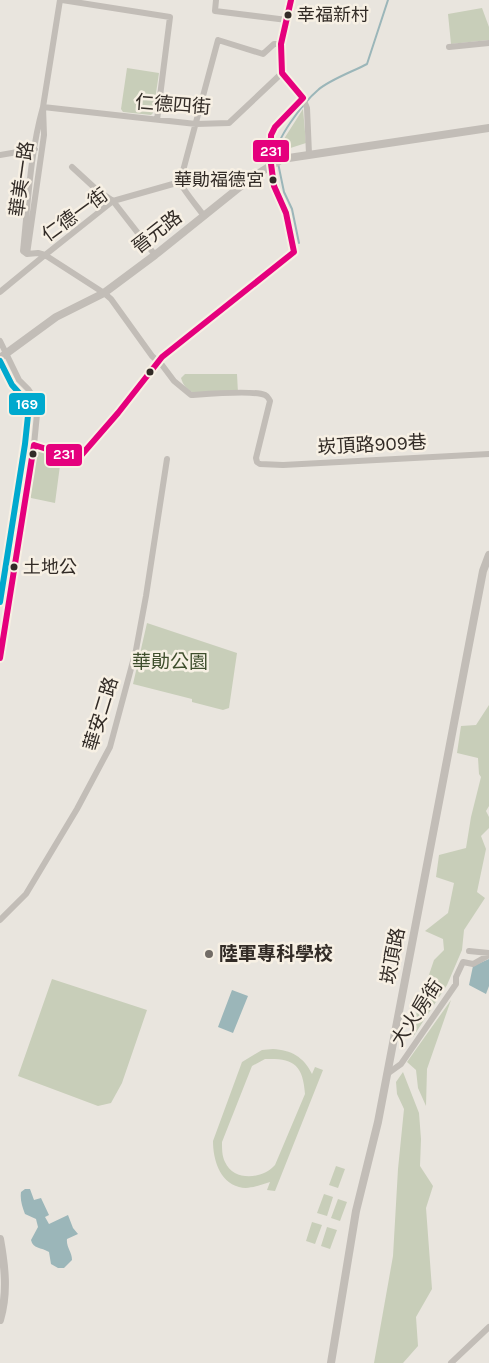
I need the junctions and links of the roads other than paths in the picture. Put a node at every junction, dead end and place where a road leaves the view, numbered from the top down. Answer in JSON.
{"nodes":[{"id":1,"x":61,"y":0,"type":"edge"},
{"id":2,"x":216,"y":0,"type":"edge"},
{"id":3,"x":291,"y":0,"type":"edge"},
{"id":4,"x":287,"y":20,"type":"junction"},
{"id":5,"x":489,"y":43,"type":"edge"},
{"id":6,"x":281,"y":44,"type":"junction"},
{"id":7,"x":449,"y":47,"type":"dead end"},
{"id":8,"x":282,"y":74,"type":"junction"},
{"id":9,"x":303,"y":98,"type":"junction"},
{"id":10,"x":43,"y":107,"type":"junction"},
{"id":11,"x":157,"y":120,"type":"junction"},
{"id":12,"x":196,"y":124,"type":"junction"},
{"id":13,"x":489,"y":128,"type":"edge"},
{"id":14,"x":35,"y":149,"type":"junction"},
{"id":15,"x":310,"y":154,"type":"junction"},
{"id":16,"x":0,"y":155,"type":"edge"},
{"id":17,"x":271,"y":164,"type":"junction"},
{"id":18,"x":72,"y":167,"type":"dead end"},
{"id":19,"x":180,"y":182,"type":"junction"},
{"id":20,"x":113,"y":200,"type":"junction"},
{"id":21,"x":204,"y":216,"type":"junction"},
{"id":22,"x":27,"y":254,"type":"junction"},
{"id":23,"x":45,"y":255,"type":"junction"},
{"id":24,"x":155,"y":255,"type":"junction"},
{"id":25,"x":0,"y":292,"type":"edge"},
{"id":26,"x":104,"y":293,"type":"junction"},
{"id":27,"x":0,"y":341,"type":"edge"},
{"id":28,"x":2,"y":356,"type":"edge"},
{"id":29,"x":158,"y":362,"type":"junction"},
{"id":30,"x":34,"y":445,"type":"junction"},
{"id":31,"x":489,"y":454,"type":"edge"},
{"id":32,"x":167,"y":459,"type":"dead end"},
{"id":33,"x":256,"y":462,"type":"joint"},
{"id":34,"x":489,"y":555,"type":"edge"},
{"id":35,"x":0,"y":658,"type":"edge"},
{"id":36,"x":0,"y":920,"type":"edge"},
{"id":37,"x":469,"y":951,"type":"dead end"},
{"id":38,"x":489,"y":954,"type":"edge"},
{"id":39,"x":387,"y":1074,"type":"junction"},
{"id":40,"x":0,"y":1239,"type":"edge"},
{"id":41,"x":0,"y":1317,"type":"edge"},
{"id":42,"x":489,"y":1326,"type":"edge"},
{"id":43,"x":331,"y":1363,"type":"edge"},
{"id":44,"x":451,"y":1363,"type":"edge"}],
"edges":[{"from":1,"to":10,"type":"street","name":"華美一路"},
{"from":1,"to":11,"type":"street"},
{"from":2,"to":4,"type":"street"},
{"from":3,"to":4,"type":"street"},
{"from":4,"to":6,"type":"street"},
{"from":5,"to":7,"type":"street"},
{"from":6,"to":8,"type":"street"},
{"from":6,"to":12,"type":"street"},
{"from":8,"to":9,"type":"street"},
{"from":8,"to":12,"type":"street","name":"仁德四街"},
{"from":9,"to":15,"type":"street"},
{"from":9,"to":17,"type":"street"},
{"from":10,"to":11,"type":"street","name":"仁德四街"},
{"from":10,"to":14,"type":"street","name":"華美一路"},
{"from":10,"to":22,"type":"street","name":"華美一路"},
{"from":11,"to":12,"type":"street","name":"仁德四街"},
{"from":12,"to":19,"type":"street"},
{"from":13,"to":15,"type":"street","name":"晉元路"},
{"from":14,"to":16,"type":"street"},
{"from":14,"to":22,"type":"street","name":"華美一路"},
{"from":15,"to":17,"type":"street","name":"晉元路"},
{"from":17,"to":21,"type":"street","name":"晉元路"},
{"from":17,"to":29,"type":"street"},
{"from":18,"to":20,"type":"street"},
{"from":19,"to":20,"type":"street","name":"仁德一街"},
{"from":19,"to":21,"type":"street"},
{"from":20,"to":23,"type":"street","name":"仁德一街"},
{"from":20,"to":24,"type":"street"},
{"from":21,"to":24,"type":"street","name":"晉元路"},
{"from":22,"to":23,"type":"street","name":"仁德一街"},
{"from":23,"to":25,"type":"street","name":"仁德一街"},
{"from":23,"to":26,"type":"street","name":"仁德一街"},
{"from":24,"to":26,"type":"street","name":"晉元路"},
{"from":26,"to":28,"type":"street","name":"晉元路"},
{"from":26,"to":29,"type":"street","name":"仁德一街"},
{"from":27,"to":28,"type":"street"},
{"from":28,"to":30,"type":"street"},
{"from":29,"to":30,"type":"street"},
{"from":29,"to":33,"type":"street","name":"仁德一街"},
{"from":30,"to":35,"type":"street"},
{"from":31,"to":33,"type":"street","name":"崁頂路909巷"},
{"from":32,"to":36,"type":"street","name":"華安二路"},
{"from":34,"to":39,"type":"street","name":"崁頂路"},
{"from":37,"to":38,"type":"street"},
{"from":38,"to":39,"type":"street","name":"大火房街"},
{"from":39,"to":43,"type":"street","name":"崁頂路"},
{"from":40,"to":41,"type":"street"},
{"from":42,"to":44,"type":"street"}]}
